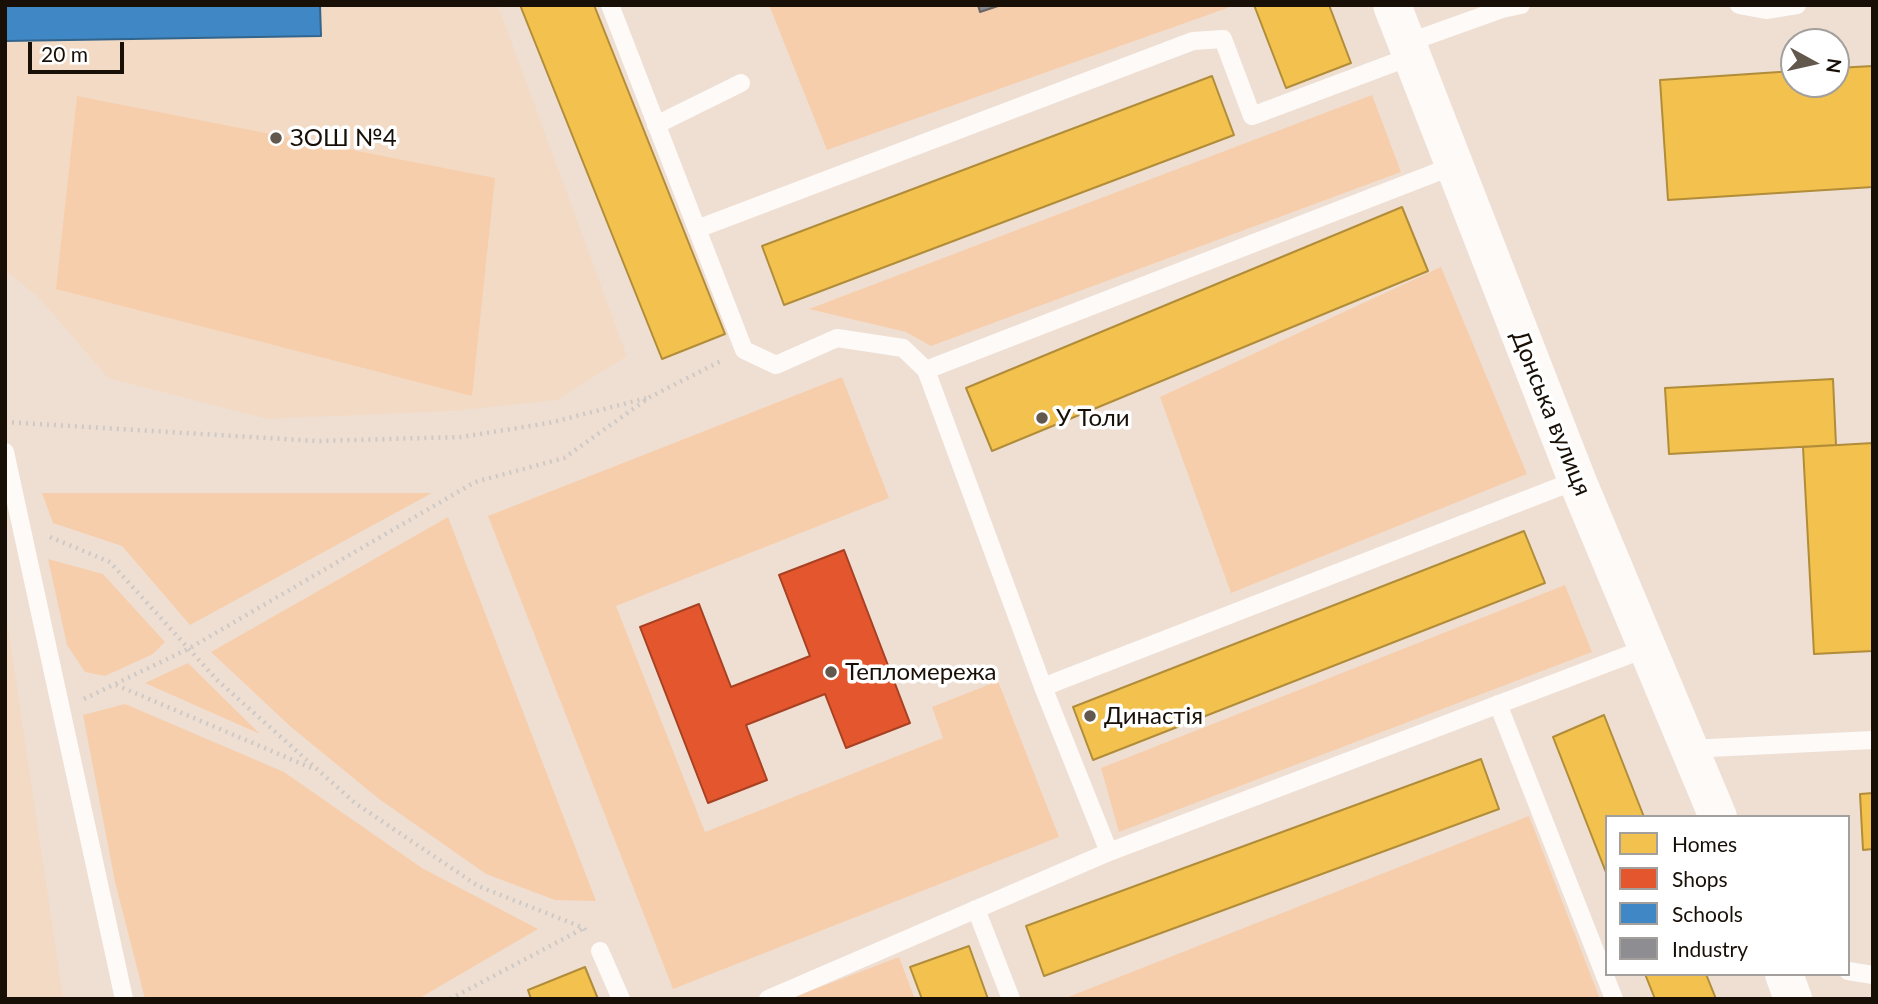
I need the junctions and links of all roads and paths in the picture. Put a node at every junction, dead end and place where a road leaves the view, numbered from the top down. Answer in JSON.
{"nodes":[{"id":1,"x":610,"y":5,"type":"edge"},
{"id":2,"x":1392,"y":5,"type":"edge"},
{"id":3,"x":1521,"y":5,"type":"edge"},
{"id":4,"x":1739,"y":5,"type":"edge"},
{"id":5,"x":1797,"y":5,"type":"edge"},
{"id":6,"x":1503,"y":7,"type":"edge"},
{"id":7,"x":1409,"y":50,"type":"junction"},
{"id":8,"x":741,"y":83,"type":"dead end"},
{"id":9,"x":656,"y":125,"type":"junction"},
{"id":10,"x":1454,"y":166,"type":"junction"},
{"id":11,"x":697,"y":229,"type":"junction"},
{"id":12,"x":744,"y":350,"type":"junction"},
{"id":13,"x":926,"y":370,"type":"junction"},
{"id":14,"x":650,"y":397,"type":"junction"},
{"id":15,"x":5,"y":422,"type":"edge"},
{"id":16,"x":5,"y":452,"type":"edge"},
{"id":17,"x":1577,"y":480,"type":"junction"},
{"id":18,"x":22,"y":526,"type":"junction"},
{"id":19,"x":1647,"y":648,"type":"junction"},
{"id":20,"x":188,"y":649,"type":"junction"},
{"id":21,"x":115,"y":684,"type":"junction"},
{"id":22,"x":1043,"y":687,"type":"junction"},
{"id":23,"x":1498,"y":704,"type":"junction"},
{"id":24,"x":62,"y":710,"type":"junction"},
{"id":25,"x":1873,"y":740,"type":"edge"},
{"id":26,"x":1689,"y":749,"type":"junction"},
{"id":27,"x":321,"y":772,"type":"junction"},
{"id":28,"x":1717,"y":815,"type":"edge"},
{"id":29,"x":1109,"y":852,"type":"junction"},
{"id":30,"x":976,"y":909,"type":"junction"},
{"id":31,"x":584,"y":928,"type":"junction"},
{"id":32,"x":600,"y":951,"type":"joint"},
{"id":33,"x":1850,"y":971,"type":"edge"},
{"id":34,"x":1873,"y":975,"type":"edge"},
{"id":35,"x":1784,"y":976,"type":"edge"},
{"id":36,"x":124,"y":999,"type":"edge"},
{"id":37,"x":450,"y":999,"type":"edge"},
{"id":38,"x":621,"y":999,"type":"edge"},
{"id":39,"x":768,"y":999,"type":"edge"},
{"id":40,"x":1011,"y":999,"type":"edge"},
{"id":41,"x":1614,"y":999,"type":"edge"},
{"id":42,"x":1793,"y":999,"type":"edge"}],
"edges":[{"from":1,"to":9,"type":"lane"},
{"from":2,"to":7,"type":"street","name":"Донська вулиця"},
{"from":3,"to":6,"type":"lane"},
{"from":4,"to":5,"type":"lane"},
{"from":6,"to":7,"type":"lane"},
{"from":7,"to":10,"type":"street","name":"Донська вулиця"},
{"from":7,"to":11,"type":"lane"},
{"from":8,"to":9,"type":"lane"},
{"from":9,"to":11,"type":"lane"},
{"from":10,"to":13,"type":"lane"},
{"from":10,"to":17,"type":"street","name":"Донська вулиця"},
{"from":11,"to":12,"type":"lane"},
{"from":12,"to":13,"type":"lane"},
{"from":12,"to":14,"type":"path"},
{"from":13,"to":22,"type":"lane"},
{"from":14,"to":15,"type":"path"},
{"from":14,"to":20,"type":"path"},
{"from":16,"to":18,"type":"lane"},
{"from":17,"to":19,"type":"street","name":"Донська вулиця"},
{"from":17,"to":22,"type":"lane"},
{"from":18,"to":20,"type":"path"},
{"from":18,"to":24,"type":"lane"},
{"from":19,"to":23,"type":"lane"},
{"from":19,"to":26,"type":"street","name":"Донська вулиця"},
{"from":20,"to":21,"type":"path"},
{"from":20,"to":27,"type":"path"},
{"from":21,"to":24,"type":"path"},
{"from":21,"to":27,"type":"path"},
{"from":22,"to":29,"type":"lane"},
{"from":23,"to":29,"type":"lane"},
{"from":23,"to":41,"type":"lane"},
{"from":24,"to":36,"type":"lane"},
{"from":25,"to":26,"type":"lane"},
{"from":26,"to":28,"type":"street","name":"Донська вулиця"},
{"from":27,"to":31,"type":"path"},
{"from":29,"to":30,"type":"lane"},
{"from":30,"to":39,"type":"lane"},
{"from":30,"to":40,"type":"lane"},
{"from":31,"to":32,"type":"path"},
{"from":31,"to":37,"type":"path"},
{"from":32,"to":38,"type":"lane"},
{"from":33,"to":34,"type":"lane"},
{"from":35,"to":42,"type":"street"}]}
